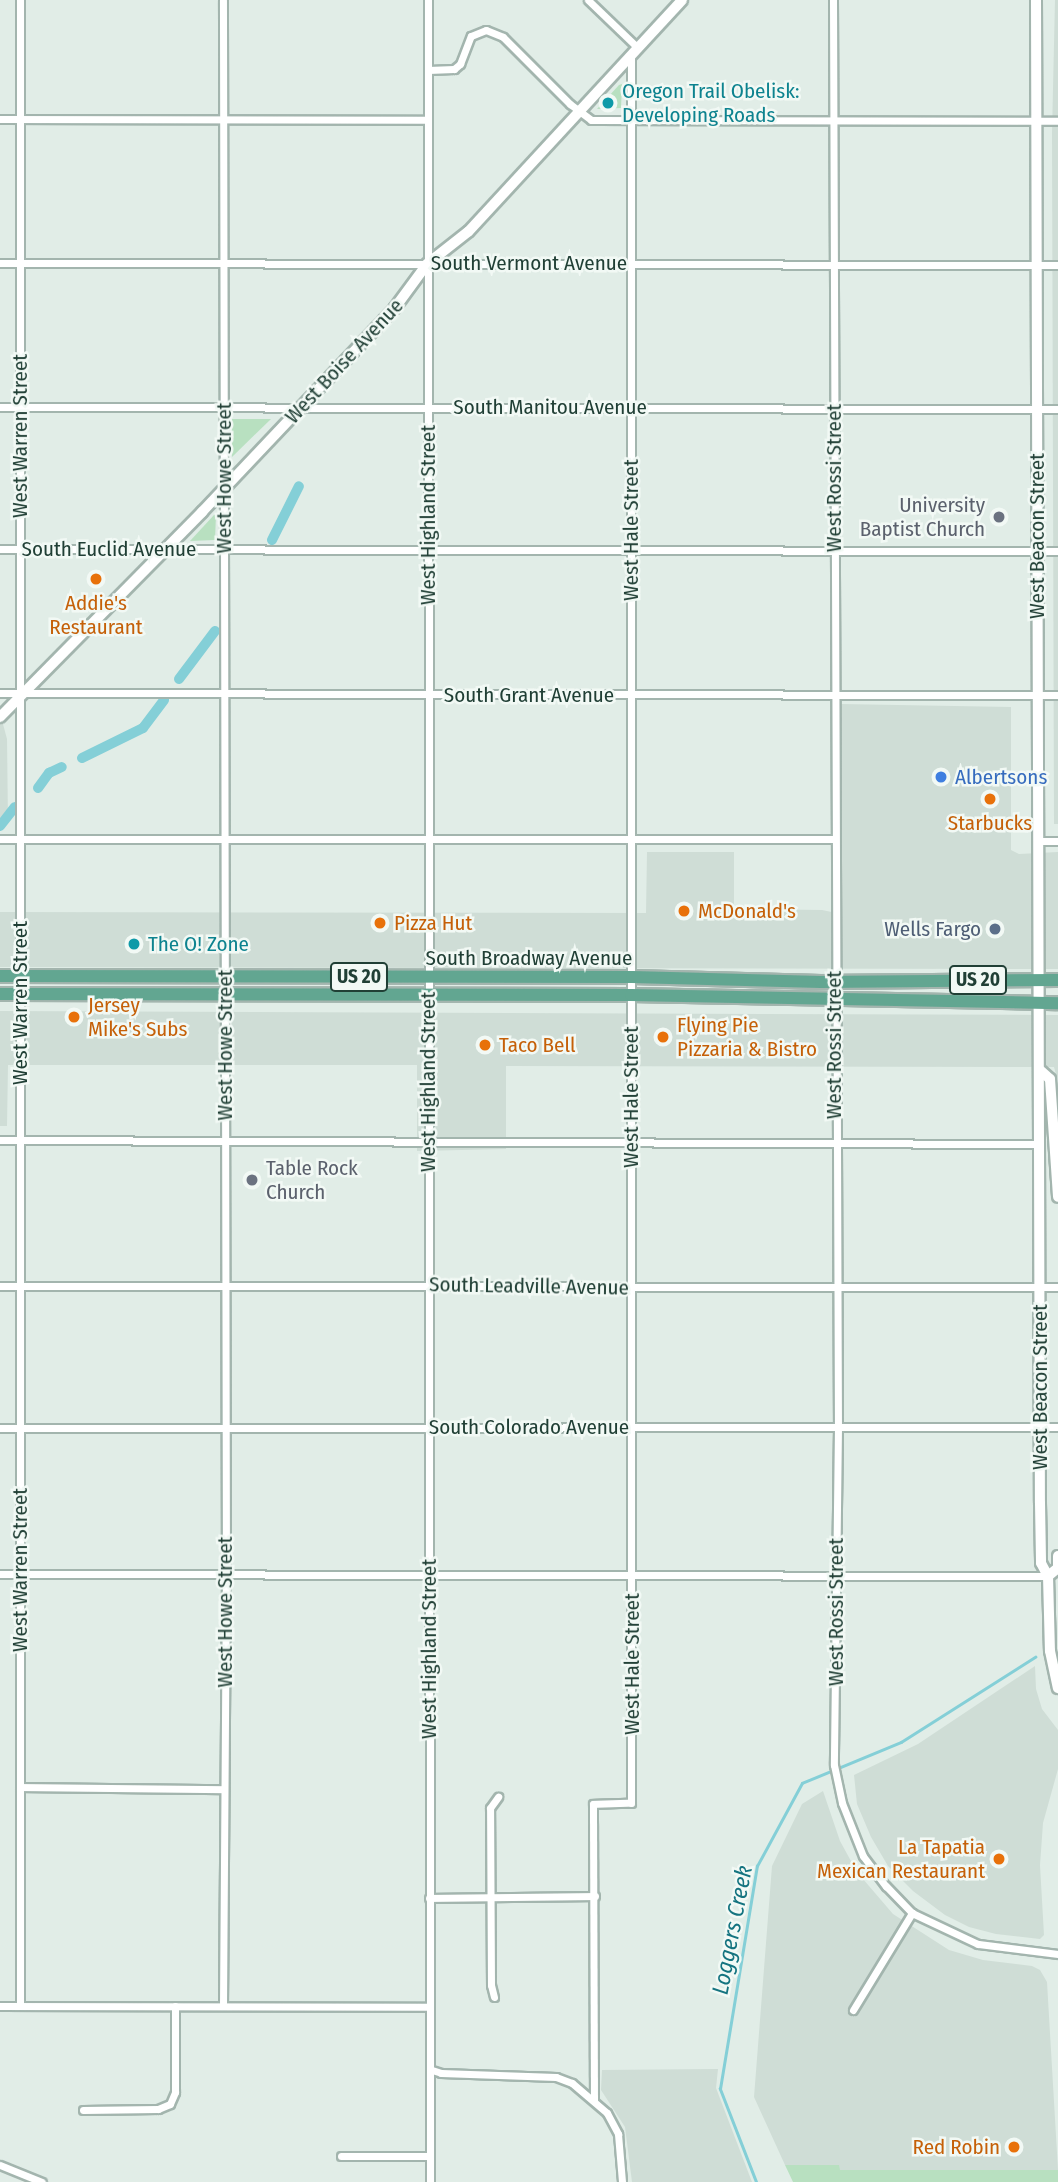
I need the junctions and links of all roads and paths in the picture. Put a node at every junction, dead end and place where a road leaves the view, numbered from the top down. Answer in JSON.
{"nodes":[{"id":1,"x":19,"y":0,"type":"edge"},
{"id":2,"x":223,"y":0,"type":"edge"},
{"id":3,"x":428,"y":0,"type":"edge"},
{"id":4,"x":588,"y":0,"type":"edge"},
{"id":5,"x":682,"y":0,"type":"edge"},
{"id":6,"x":834,"y":0,"type":"edge"},
{"id":7,"x":1036,"y":0,"type":"edge"},
{"id":8,"x":634,"y":52,"type":"junction"},
{"id":9,"x":428,"y":70,"type":"junction"},
{"id":10,"x":580,"y":113,"type":"junction"},
{"id":11,"x":0,"y":119,"type":"edge"},
{"id":12,"x":19,"y":119,"type":"junction"},
{"id":13,"x":223,"y":119,"type":"junction"},
{"id":14,"x":631,"y":119,"type":"junction"},
{"id":15,"x":428,"y":120,"type":"junction"},
{"id":16,"x":834,"y":120,"type":"junction"},
{"id":17,"x":1037,"y":121,"type":"junction"},
{"id":18,"x":1058,"y":121,"type":"edge"},
{"id":19,"x":0,"y":263,"type":"edge"},
{"id":20,"x":20,"y":263,"type":"junction"},
{"id":21,"x":223,"y":263,"type":"junction"},
{"id":22,"x":631,"y":263,"type":"junction"},
{"id":23,"x":427,"y":264,"type":"junction"},
{"id":24,"x":834,"y":264,"type":"junction"},
{"id":25,"x":1037,"y":265,"type":"junction"},
{"id":26,"x":1058,"y":265,"type":"edge"},
{"id":27,"x":0,"y":407,"type":"edge"},
{"id":28,"x":20,"y":407,"type":"junction"},
{"id":29,"x":224,"y":407,"type":"junction"},
{"id":30,"x":302,"y":407,"type":"junction"},
{"id":31,"x":428,"y":407,"type":"junction"},
{"id":32,"x":631,"y":407,"type":"junction"},
{"id":33,"x":834,"y":408,"type":"junction"},
{"id":34,"x":1037,"y":409,"type":"junction"},
{"id":35,"x":1058,"y":409,"type":"edge"},
{"id":36,"x":224,"y":489,"type":"junction"},
{"id":37,"x":0,"y":549,"type":"edge"},
{"id":38,"x":20,"y":549,"type":"junction"},
{"id":39,"x":165,"y":549,"type":"junction"},
{"id":40,"x":224,"y":550,"type":"junction"},
{"id":41,"x":428,"y":551,"type":"junction"},
{"id":42,"x":631,"y":551,"type":"junction"},
{"id":43,"x":834,"y":551,"type":"junction"},
{"id":44,"x":1038,"y":551,"type":"junction"},
{"id":45,"x":1058,"y":551,"type":"edge"},
{"id":46,"x":0,"y":693,"type":"edge"},
{"id":47,"x":225,"y":694,"type":"junction"},
{"id":48,"x":427,"y":694,"type":"junction"},
{"id":49,"x":20,"y":695,"type":"junction"},
{"id":50,"x":631,"y":695,"type":"junction"},
{"id":51,"x":834,"y":695,"type":"junction"},
{"id":52,"x":1038,"y":695,"type":"junction"},
{"id":53,"x":1058,"y":695,"type":"edge"},
{"id":54,"x":0,"y":718,"type":"edge"},
{"id":55,"x":0,"y":839,"type":"edge"},
{"id":56,"x":20,"y":839,"type":"junction"},
{"id":57,"x":225,"y":839,"type":"junction"},
{"id":58,"x":428,"y":839,"type":"junction"},
{"id":59,"x":631,"y":839,"type":"junction"},
{"id":60,"x":834,"y":839,"type":"junction"},
{"id":61,"x":1038,"y":841,"type":"junction"},
{"id":62,"x":1058,"y":841,"type":"edge"},
{"id":63,"x":0,"y":976,"type":"edge"},
{"id":64,"x":20,"y":976,"type":"junction"},
{"id":65,"x":225,"y":976,"type":"junction"},
{"id":66,"x":427,"y":977,"type":"junction"},
{"id":67,"x":632,"y":977,"type":"junction"},
{"id":68,"x":1038,"y":980,"type":"junction"},
{"id":69,"x":1058,"y":980,"type":"edge"},
{"id":70,"x":834,"y":981,"type":"junction"},
{"id":71,"x":0,"y":994,"type":"edge"},
{"id":72,"x":20,"y":994,"type":"junction"},
{"id":73,"x":225,"y":994,"type":"junction"},
{"id":74,"x":427,"y":995,"type":"junction"},
{"id":75,"x":631,"y":995,"type":"junction"},
{"id":76,"x":834,"y":999,"type":"junction"},
{"id":77,"x":1039,"y":1003,"type":"junction"},
{"id":78,"x":1058,"y":1003,"type":"edge"},
{"id":79,"x":1041,"y":1072,"type":"junction"},
{"id":80,"x":0,"y":1140,"type":"edge"},
{"id":81,"x":20,"y":1141,"type":"junction"},
{"id":82,"x":225,"y":1143,"type":"junction"},
{"id":83,"x":428,"y":1143,"type":"junction"},
{"id":84,"x":632,"y":1143,"type":"junction"},
{"id":85,"x":835,"y":1144,"type":"junction"},
{"id":86,"x":1039,"y":1144,"type":"junction"},
{"id":87,"x":1057,"y":1144,"type":"edge"},
{"id":88,"x":1058,"y":1197,"type":"edge"},
{"id":89,"x":0,"y":1286,"type":"edge"},
{"id":90,"x":20,"y":1286,"type":"junction"},
{"id":91,"x":225,"y":1286,"type":"junction"},
{"id":92,"x":1039,"y":1286,"type":"junction"},
{"id":93,"x":428,"y":1287,"type":"junction"},
{"id":94,"x":632,"y":1287,"type":"junction"},
{"id":95,"x":1058,"y":1287,"type":"edge"},
{"id":96,"x":835,"y":1288,"type":"junction"},
{"id":97,"x":225,"y":1427,"type":"junction"},
{"id":98,"x":429,"y":1427,"type":"junction"},
{"id":99,"x":632,"y":1427,"type":"junction"},
{"id":100,"x":838,"y":1427,"type":"junction"},
{"id":101,"x":1040,"y":1427,"type":"junction"},
{"id":102,"x":1058,"y":1427,"type":"edge"},
{"id":103,"x":0,"y":1428,"type":"edge"},
{"id":104,"x":20,"y":1428,"type":"junction"},
{"id":105,"x":1058,"y":1556,"type":"edge"},
{"id":106,"x":0,"y":1574,"type":"edge"},
{"id":107,"x":20,"y":1574,"type":"junction"},
{"id":108,"x":226,"y":1574,"type":"junction"},
{"id":109,"x":429,"y":1575,"type":"junction"},
{"id":110,"x":835,"y":1575,"type":"junction"},
{"id":111,"x":632,"y":1576,"type":"junction"},
{"id":112,"x":1048,"y":1576,"type":"junction"},
{"id":113,"x":1058,"y":1688,"type":"edge"},
{"id":114,"x":20,"y":1787,"type":"junction"},
{"id":115,"x":224,"y":1789,"type":"junction"},
{"id":116,"x":498,"y":1797,"type":"dead end"},
{"id":117,"x":595,"y":1896,"type":"junction"},
{"id":118,"x":491,"y":1897,"type":"junction"},
{"id":119,"x":429,"y":1898,"type":"junction"},
{"id":120,"x":912,"y":1913,"type":"junction"},
{"id":121,"x":1058,"y":1954,"type":"edge"},
{"id":122,"x":494,"y":1997,"type":"dead end"},
{"id":123,"x":0,"y":2006,"type":"edge"},
{"id":124,"x":20,"y":2006,"type":"junction"},
{"id":125,"x":175,"y":2006,"type":"junction"},
{"id":126,"x":223,"y":2007,"type":"junction"},
{"id":127,"x":429,"y":2007,"type":"junction"},
{"id":128,"x":853,"y":2010,"type":"dead end"},
{"id":129,"x":432,"y":2070,"type":"junction"},
{"id":130,"x":594,"y":2099,"type":"junction"},
{"id":131,"x":83,"y":2110,"type":"dead end"},
{"id":132,"x":341,"y":2156,"type":"dead end"},
{"id":133,"x":430,"y":2160,"type":"junction"},
{"id":134,"x":0,"y":2165,"type":"edge"},
{"id":135,"x":42,"y":2182,"type":"edge"},
{"id":136,"x":430,"y":2182,"type":"edge"},
{"id":137,"x":622,"y":2182,"type":"edge"}],
"edges":[{"from":1,"to":12,"type":"street","name":"West Warren Street"},
{"from":2,"to":13,"type":"street","name":"West Howe Street"},
{"from":3,"to":9,"type":"street","name":"West Highland Street"},
{"from":4,"to":8,"type":"street"},
{"from":5,"to":8,"type":"street","name":"West Boise Avenue"},
{"from":6,"to":16,"type":"street","name":"West Rossi Street"},
{"from":7,"to":17,"type":"street","name":"West Beacon Street"},
{"from":8,"to":10,"type":"street","name":"West Boise Avenue"},
{"from":8,"to":14,"type":"street","name":"West Hale Street"},
{"from":9,"to":10,"type":"street"},
{"from":9,"to":15,"type":"street","name":"West Highland Street"},
{"from":10,"to":14,"type":"street"},
{"from":10,"to":23,"type":"street","name":"West Boise Avenue"},
{"from":11,"to":12,"type":"street"},
{"from":12,"to":13,"type":"street"},
{"from":12,"to":20,"type":"street","name":"West Warren Street"},
{"from":13,"to":15,"type":"street"},
{"from":13,"to":21,"type":"street","name":"West Howe Street"},
{"from":14,"to":16,"type":"street"},
{"from":14,"to":22,"type":"street","name":"West Hale Street"},
{"from":15,"to":23,"type":"street","name":"West Highland Street"},
{"from":16,"to":17,"type":"street"},
{"from":16,"to":24,"type":"street","name":"West Rossi Street"},
{"from":17,"to":18,"type":"street"},
{"from":17,"to":25,"type":"street","name":"West Beacon Street"},
{"from":19,"to":20,"type":"street","name":"South Vermont Avenue"},
{"from":20,"to":21,"type":"street","name":"South Vermont Avenue"},
{"from":20,"to":28,"type":"street","name":"West Warren Street"},
{"from":21,"to":23,"type":"street","name":"South Vermont Avenue"},
{"from":21,"to":29,"type":"street","name":"West Howe Street"},
{"from":22,"to":23,"type":"street","name":"South Vermont Avenue"},
{"from":22,"to":24,"type":"street","name":"South Vermont Avenue"},
{"from":22,"to":32,"type":"street","name":"West Hale Street"},
{"from":23,"to":30,"type":"street","name":"West Boise Avenue"},
{"from":23,"to":31,"type":"street","name":"West Highland Street"},
{"from":24,"to":25,"type":"street","name":"South Vermont Avenue"},
{"from":24,"to":33,"type":"street","name":"West Rossi Street"},
{"from":25,"to":26,"type":"street","name":"South Vermont Avenue"},
{"from":25,"to":34,"type":"street","name":"West Beacon Street"},
{"from":27,"to":28,"type":"street","name":"South Manitou Avenue"},
{"from":28,"to":29,"type":"street","name":"South Manitou Avenue"},
{"from":28,"to":38,"type":"street","name":"West Warren Street"},
{"from":29,"to":30,"type":"street","name":"South Manitou Avenue"},
{"from":29,"to":36,"type":"street","name":"West Howe Street"},
{"from":30,"to":31,"type":"street","name":"South Manitou Avenue"},
{"from":30,"to":36,"type":"street","name":"West Boise Avenue"},
{"from":31,"to":32,"type":"street","name":"South Manitou Avenue"},
{"from":31,"to":41,"type":"street","name":"West Highland Street"},
{"from":32,"to":33,"type":"street","name":"South Manitou Avenue"},
{"from":32,"to":42,"type":"street","name":"West Hale Street"},
{"from":33,"to":34,"type":"street","name":"South Manitou Avenue"},
{"from":33,"to":43,"type":"street","name":"West Rossi Street"},
{"from":34,"to":35,"type":"street","name":"South Manitou Avenue"},
{"from":34,"to":44,"type":"street","name":"West Beacon Street"},
{"from":36,"to":39,"type":"street","name":"West Boise Avenue"},
{"from":36,"to":40,"type":"street","name":"West Howe Street"},
{"from":37,"to":38,"type":"street","name":"South Euclid Avenue"},
{"from":38,"to":39,"type":"street","name":"South Euclid Avenue"},
{"from":38,"to":49,"type":"street","name":"West Warren Street"},
{"from":39,"to":40,"type":"street","name":"South Euclid Avenue"},
{"from":39,"to":49,"type":"street","name":"West Boise Avenue"},
{"from":40,"to":41,"type":"street","name":"South Euclid Avenue"},
{"from":40,"to":47,"type":"street","name":"West Howe Street"},
{"from":41,"to":42,"type":"street","name":"South Euclid Avenue"},
{"from":41,"to":48,"type":"street","name":"West Highland Street"},
{"from":42,"to":43,"type":"street","name":"South Euclid Avenue"},
{"from":42,"to":50,"type":"street","name":"West Hale Street"},
{"from":43,"to":44,"type":"street","name":"South Euclid Avenue"},
{"from":43,"to":51,"type":"street","name":"West Rossi Street"},
{"from":44,"to":45,"type":"street","name":"South Euclid Avenue"},
{"from":44,"to":52,"type":"street","name":"West Beacon Street"},
{"from":46,"to":49,"type":"street","name":"South Grant Avenue"},
{"from":47,"to":48,"type":"street","name":"South Grant Avenue"},
{"from":47,"to":49,"type":"street","name":"South Grant Avenue"},
{"from":47,"to":57,"type":"street","name":"West Howe Street"},
{"from":48,"to":50,"type":"street","name":"South Grant Avenue"},
{"from":48,"to":58,"type":"street","name":"West Highland Street"},
{"from":49,"to":54,"type":"street","name":"West Boise Avenue"},
{"from":49,"to":56,"type":"street","name":"West Warren Street"},
{"from":50,"to":51,"type":"street","name":"South Grant Avenue"},
{"from":50,"to":59,"type":"street","name":"West Hale Street"},
{"from":51,"to":52,"type":"street","name":"South Grant Avenue"},
{"from":51,"to":60,"type":"street","name":"West Rossi Street"},
{"from":52,"to":53,"type":"street","name":"South Grant Avenue"},
{"from":52,"to":61,"type":"street","name":"West Beacon Street"},
{"from":55,"to":56,"type":"street"},
{"from":56,"to":57,"type":"street"},
{"from":56,"to":64,"type":"street","name":"West Warren Street"},
{"from":57,"to":58,"type":"street"},
{"from":57,"to":65,"type":"street","name":"West Howe Street"},
{"from":58,"to":59,"type":"street"},
{"from":58,"to":66,"type":"street","name":"West Highland Street"},
{"from":59,"to":60,"type":"street"},
{"from":59,"to":67,"type":"street","name":"West Hale Street"},
{"from":60,"to":70,"type":"street","name":"West Rossi Street"},
{"from":61,"to":62,"type":"street"},
{"from":61,"to":68,"type":"street","name":"West Beacon Street"},
{"from":63,"to":64,"type":"main road","name":"South Broadway Avenue","number":"US 20"},
{"from":64,"to":65,"type":"main road","name":"South Broadway Avenue","number":"US 20"},
{"from":64,"to":72,"type":"street","name":"West Warren Street"},
{"from":65,"to":66,"type":"main road","name":"South Broadway Avenue","number":"US 20"},
{"from":65,"to":73,"type":"street","name":"West Howe Street"},
{"from":66,"to":67,"type":"main road","name":"South Broadway Avenue","number":"US 20"},
{"from":66,"to":74,"type":"street","name":"West Highland Street"},
{"from":67,"to":70,"type":"main road","name":"South Broadway Avenue","number":"US 20"},
{"from":67,"to":75,"type":"street","name":"West Hale Street"},
{"from":68,"to":69,"type":"main road","name":"South Broadway Avenue","number":"US 20"},
{"from":68,"to":70,"type":"main road","name":"South Broadway Avenue","number":"US 20"},
{"from":68,"to":77,"type":"street","name":"West Beacon Street"},
{"from":70,"to":76,"type":"street","name":"West Rossi Street"},
{"from":71,"to":72,"type":"main road","name":"South Broadway Avenue","number":"US 20"},
{"from":72,"to":73,"type":"main road","name":"South Broadway Avenue","number":"US 20"},
{"from":72,"to":81,"type":"street","name":"West Warren Street"},
{"from":73,"to":74,"type":"main road","name":"South Broadway Avenue","number":"US 20"},
{"from":73,"to":82,"type":"street","name":"West Howe Street"},
{"from":74,"to":75,"type":"main road","name":"South Broadway Avenue","number":"US 20"},
{"from":74,"to":83,"type":"street","name":"West Highland Street"},
{"from":75,"to":76,"type":"main road","name":"South Broadway Avenue","number":"US 20"},
{"from":75,"to":84,"type":"street","name":"West Hale Street"},
{"from":76,"to":77,"type":"main road","name":"South Broadway Avenue","number":"US 20"},
{"from":76,"to":85,"type":"street","name":"West Rossi Street"},
{"from":77,"to":78,"type":"main road","name":"South Broadway Avenue","number":"US 20"},
{"from":77,"to":79,"type":"street","name":"West Beacon Street"},
{"from":79,"to":86,"type":"street","name":"West Beacon Street"},
{"from":79,"to":87,"type":"street","name":"West Beacon Street"},
{"from":80,"to":81,"type":"street"},
{"from":81,"to":82,"type":"street"},
{"from":81,"to":90,"type":"street","name":"West Warren Street"},
{"from":82,"to":83,"type":"street"},
{"from":82,"to":91,"type":"street","name":"West Howe Street"},
{"from":83,"to":84,"type":"street"},
{"from":83,"to":93,"type":"street","name":"West Highland Street"},
{"from":84,"to":85,"type":"street"},
{"from":84,"to":94,"type":"street","name":"West Hale Street"},
{"from":85,"to":86,"type":"street"},
{"from":85,"to":96,"type":"street","name":"West Rossi Street"},
{"from":86,"to":92,"type":"street","name":"West Beacon Street"},
{"from":87,"to":88,"type":"street","name":"West Beacon Street"},
{"from":89,"to":90,"type":"street","name":"South Leadville Avenue"},
{"from":90,"to":91,"type":"street","name":"South Leadville Avenue"},
{"from":90,"to":104,"type":"street","name":"West Warren Street"},
{"from":91,"to":93,"type":"street","name":"South Leadville Avenue"},
{"from":91,"to":97,"type":"street","name":"West Howe Street"},
{"from":92,"to":95,"type":"street","name":"South Leadville Avenue"},
{"from":92,"to":96,"type":"street","name":"South Leadville Avenue"},
{"from":92,"to":101,"type":"street","name":"West Beacon Street"},
{"from":93,"to":94,"type":"street","name":"South Leadville Avenue"},
{"from":93,"to":98,"type":"street","name":"West Highland Street"},
{"from":94,"to":96,"type":"street","name":"South Leadville Avenue"},
{"from":94,"to":99,"type":"street","name":"West Hale Street"},
{"from":96,"to":100,"type":"street","name":"West Rossi Street"},
{"from":97,"to":98,"type":"street","name":"South Colorado Avenue"},
{"from":97,"to":104,"type":"street","name":"South Colorado Avenue"},
{"from":97,"to":108,"type":"street","name":"West Howe Street"},
{"from":98,"to":99,"type":"street","name":"South Colorado Avenue"},
{"from":98,"to":109,"type":"street","name":"West Highland Street"},
{"from":99,"to":100,"type":"street","name":"South Colorado Avenue"},
{"from":99,"to":111,"type":"street","name":"West Hale Street"},
{"from":100,"to":101,"type":"street","name":"South Colorado Avenue"},
{"from":100,"to":110,"type":"street","name":"West Rossi Street"},
{"from":101,"to":102,"type":"street","name":"South Colorado Avenue"},
{"from":101,"to":112,"type":"street","name":"West Beacon Street"},
{"from":103,"to":104,"type":"street","name":"South Colorado Avenue"},
{"from":104,"to":107,"type":"street","name":"West Warren Street"},
{"from":105,"to":112,"type":"street","name":"West Beacon Street"},
{"from":106,"to":107,"type":"street"},
{"from":107,"to":108,"type":"street"},
{"from":107,"to":114,"type":"street","name":"West Warren Street"},
{"from":108,"to":109,"type":"street"},
{"from":108,"to":115,"type":"street","name":"West Howe Street"},
{"from":109,"to":111,"type":"street"},
{"from":109,"to":119,"type":"street","name":"West Highland Street"},
{"from":110,"to":111,"type":"street"},
{"from":110,"to":112,"type":"street"},
{"from":110,"to":120,"type":"street","name":"West Rossi Street"},
{"from":111,"to":117,"type":"street","name":"West Hale Street"},
{"from":112,"to":113,"type":"street","name":"West Beacon Street"},
{"from":114,"to":115,"type":"street"},
{"from":114,"to":124,"type":"street","name":"West Warren Street"},
{"from":115,"to":126,"type":"street","name":"West Howe Street"},
{"from":116,"to":118,"type":"street"},
{"from":117,"to":118,"type":"street"},
{"from":117,"to":130,"type":"street","name":"West Hale Street"},
{"from":118,"to":119,"type":"street"},
{"from":118,"to":122,"type":"street"},
{"from":119,"to":127,"type":"street","name":"West Highland Street"},
{"from":120,"to":121,"type":"street","name":"West Rossi Street"},
{"from":120,"to":128,"type":"street"},
{"from":123,"to":124,"type":"street"},
{"from":124,"to":125,"type":"street"},
{"from":125,"to":126,"type":"street"},
{"from":125,"to":131,"type":"street"},
{"from":126,"to":127,"type":"street"},
{"from":127,"to":129,"type":"street","name":"West Highland Street"},
{"from":129,"to":130,"type":"street"},
{"from":129,"to":133,"type":"street","name":"West Highland Street"},
{"from":130,"to":137,"type":"street"},
{"from":132,"to":133,"type":"street"},
{"from":133,"to":136,"type":"street","name":"West Highland Street"},
{"from":134,"to":135,"type":"street"}]}
